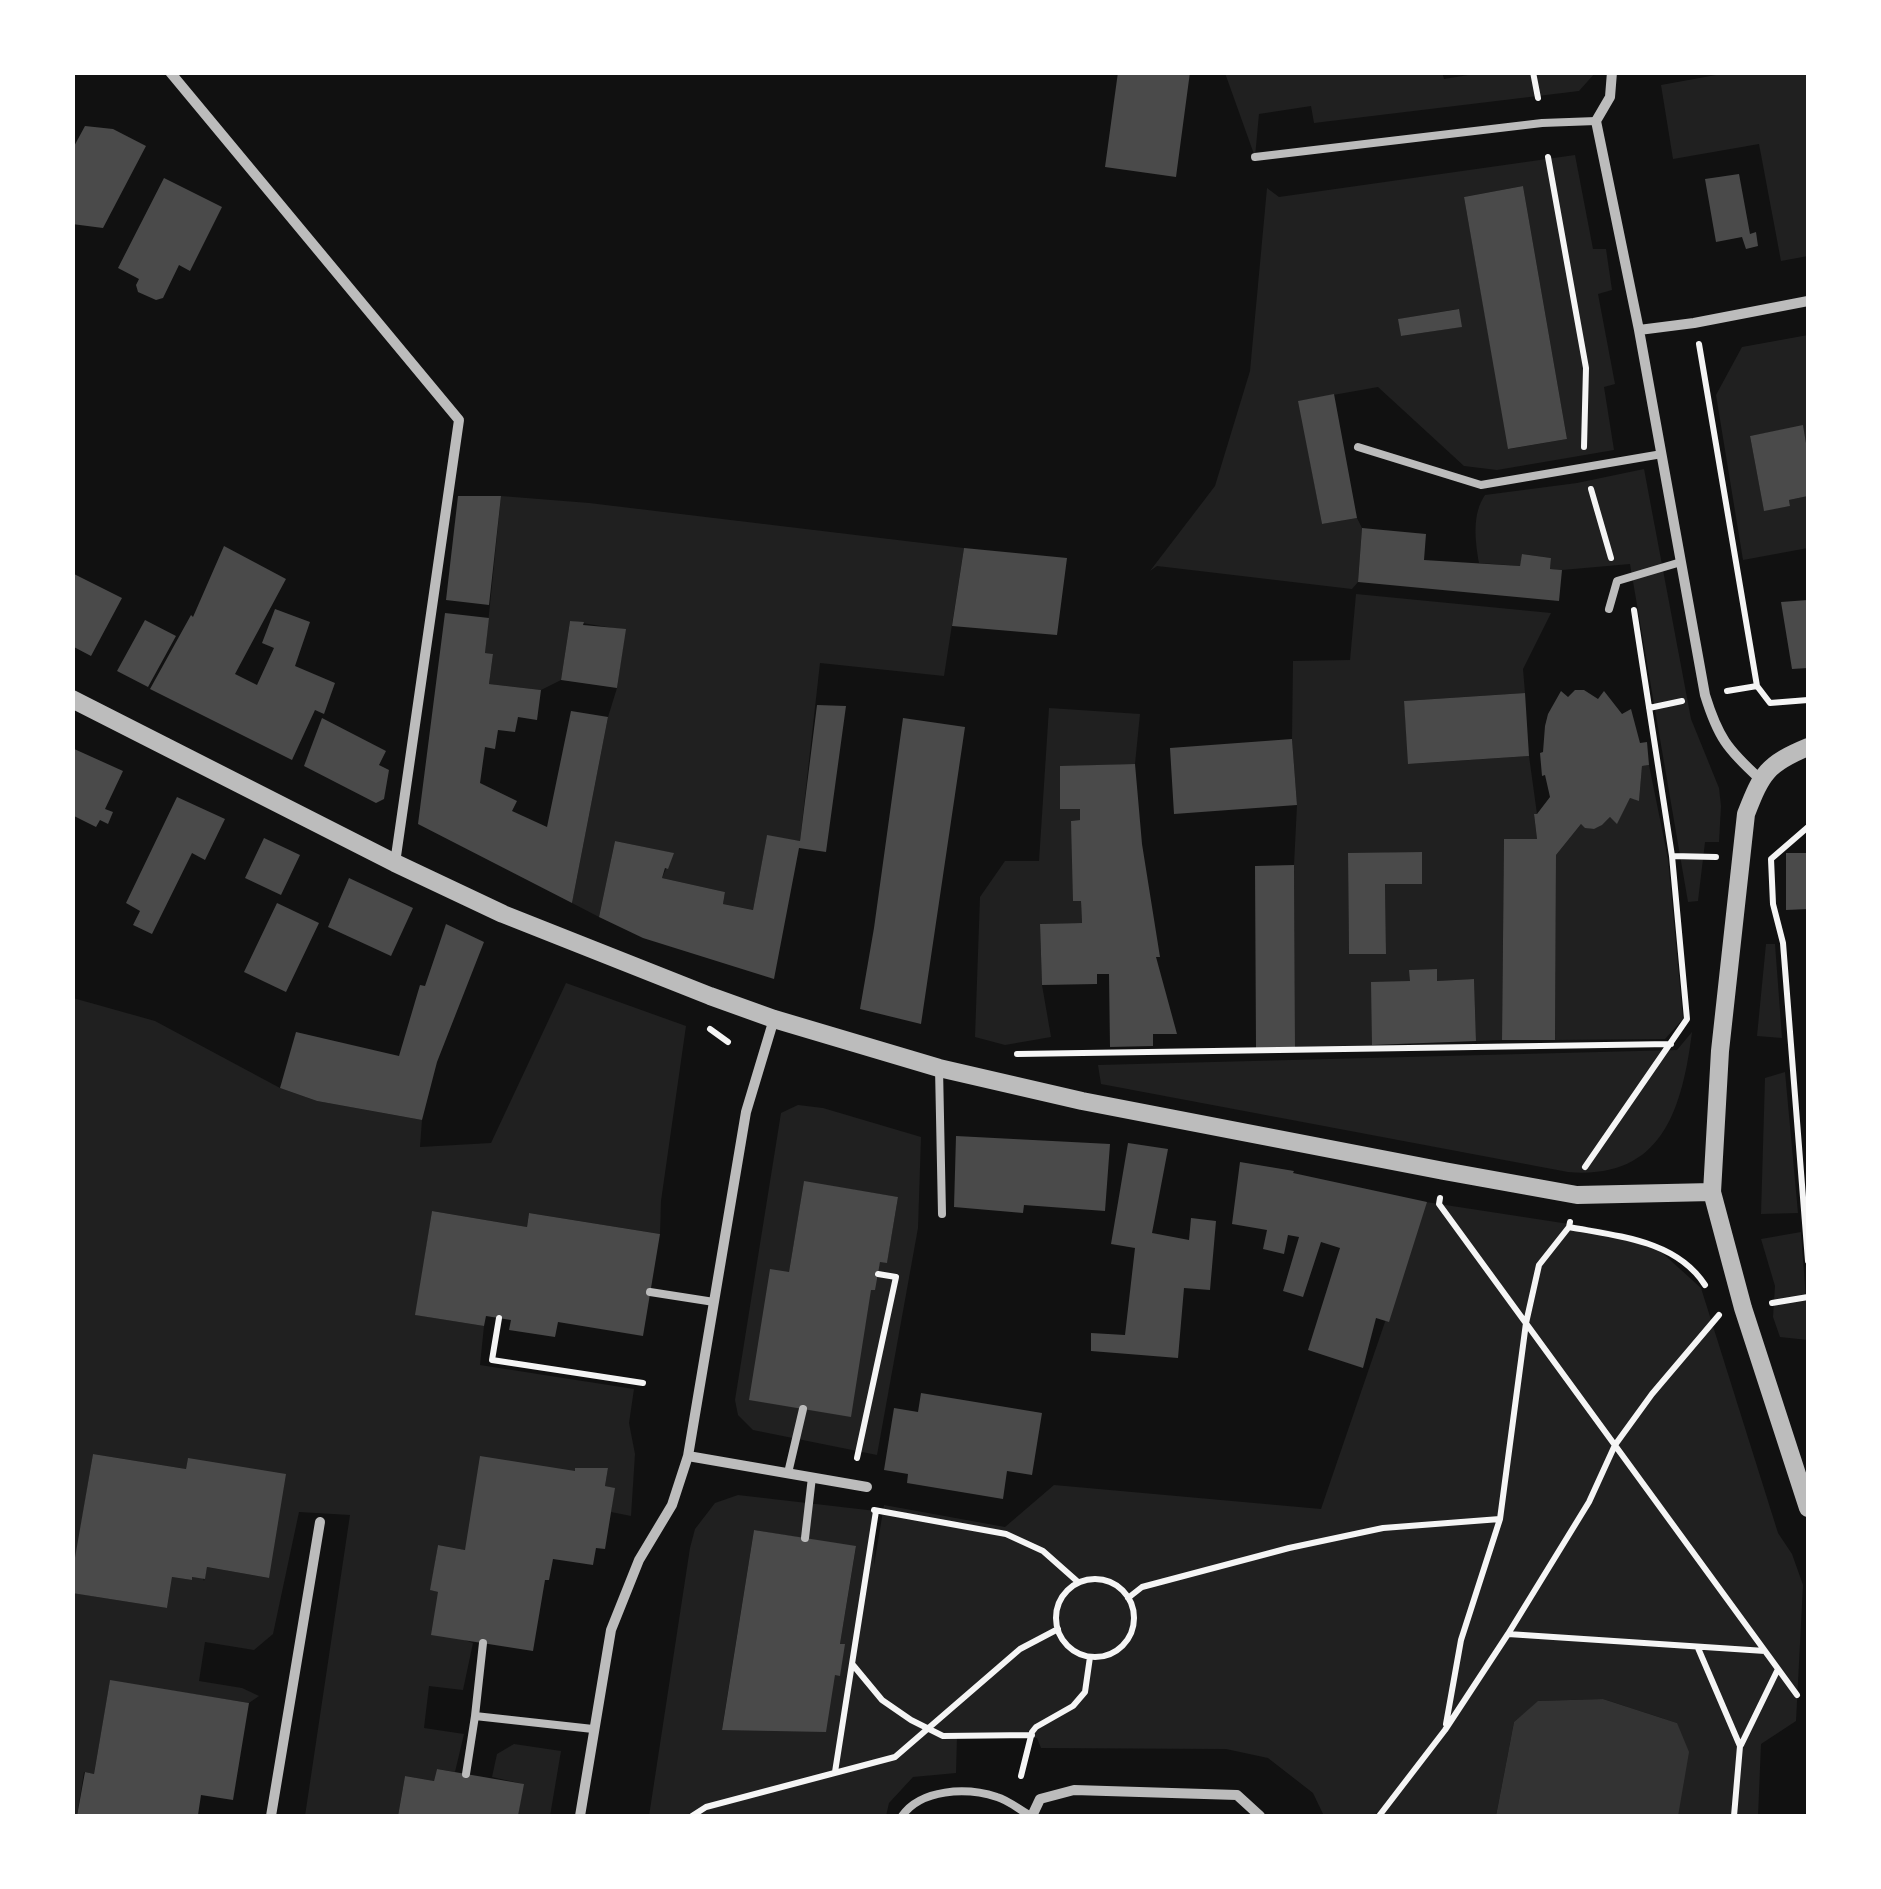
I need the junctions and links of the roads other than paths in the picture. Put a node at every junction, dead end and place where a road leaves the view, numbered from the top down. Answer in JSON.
{"nodes":[{"id":1,"x":170,"y":72,"type":"edge"},
{"id":2,"x":1612,"y":72,"type":"edge"},
{"id":3,"x":1596,"y":121,"type":"junction"},
{"id":4,"x":1255,"y":158,"type":"dead end"},
{"id":5,"x":1808,"y":301,"type":"edge"},
{"id":6,"x":1639,"y":330,"type":"junction"},
{"id":7,"x":1358,"y":447,"type":"dead end"},
{"id":8,"x":1662,"y":454,"type":"junction"},
{"id":9,"x":1682,"y":562,"type":"junction"},
{"id":10,"x":1609,"y":609,"type":"dead end"},
{"id":11,"x":72,"y":699,"type":"edge"},
{"id":12,"x":1808,"y":747,"type":"edge"},
{"id":13,"x":1760,"y":779,"type":"junction"},
{"id":14,"x":395,"y":863,"type":"junction"},
{"id":15,"x":774,"y":1019,"type":"junction"},
{"id":16,"x":939,"y":1068,"type":"junction"},
{"id":17,"x":1712,"y":1192,"type":"junction"},
{"id":18,"x":942,"y":1214,"type":"dead end"},
{"id":19,"x":650,"y":1292,"type":"dead end"},
{"id":20,"x":714,"y":1302,"type":"junction"},
{"id":21,"x":803,"y":1409,"type":"dead end"},
{"id":22,"x":688,"y":1456,"type":"junction"},
{"id":23,"x":788,"y":1473,"type":"junction"},
{"id":24,"x":812,"y":1477,"type":"junction"},
{"id":25,"x":867,"y":1486,"type":"dead end"},
{"id":26,"x":1808,"y":1508,"type":"edge"},
{"id":27,"x":320,"y":1522,"type":"dead end"},
{"id":28,"x":805,"y":1538,"type":"dead end"},
{"id":29,"x":483,"y":1643,"type":"dead end"},
{"id":30,"x":475,"y":1716,"type":"junction"},
{"id":31,"x":593,"y":1730,"type":"junction"},
{"id":32,"x":466,"y":1774,"type":"dead end"},
{"id":33,"x":271,"y":1816,"type":"edge"},
{"id":34,"x":580,"y":1816,"type":"edge"},
{"id":35,"x":902,"y":1816,"type":"edge"},
{"id":36,"x":1032,"y":1816,"type":"edge"},
{"id":37,"x":1260,"y":1816,"type":"edge"}],
"edges":[{"from":1,"to":14,"type":"street"},
{"from":2,"to":3,"type":"street"},
{"from":3,"to":4,"type":"lane"},
{"from":3,"to":6,"type":"street"},
{"from":5,"to":6,"type":"street"},
{"from":6,"to":8,"type":"street"},
{"from":7,"to":8,"type":"lane"},
{"from":8,"to":9,"type":"street"},
{"from":9,"to":10,"type":"lane"},
{"from":9,"to":13,"type":"street"},
{"from":11,"to":14,"type":"street"},
{"from":12,"to":13,"type":"street"},
{"from":13,"to":17,"type":"street"},
{"from":14,"to":15,"type":"street"},
{"from":15,"to":16,"type":"street"},
{"from":15,"to":20,"type":"street"},
{"from":16,"to":17,"type":"street"},
{"from":16,"to":18,"type":"lane"},
{"from":17,"to":26,"type":"street"},
{"from":19,"to":20,"type":"lane"},
{"from":20,"to":22,"type":"street"},
{"from":21,"to":23,"type":"lane"},
{"from":22,"to":23,"type":"street"},
{"from":22,"to":31,"type":"street"},
{"from":23,"to":24,"type":"street"},
{"from":24,"to":25,"type":"street"},
{"from":24,"to":28,"type":"lane"},
{"from":27,"to":33,"type":"street"},
{"from":29,"to":30,"type":"lane"},
{"from":30,"to":31,"type":"lane"},
{"from":30,"to":32,"type":"lane"},
{"from":31,"to":34,"type":"street"},
{"from":35,"to":36,"type":"lane"},
{"from":36,"to":37,"type":"street"}]}
